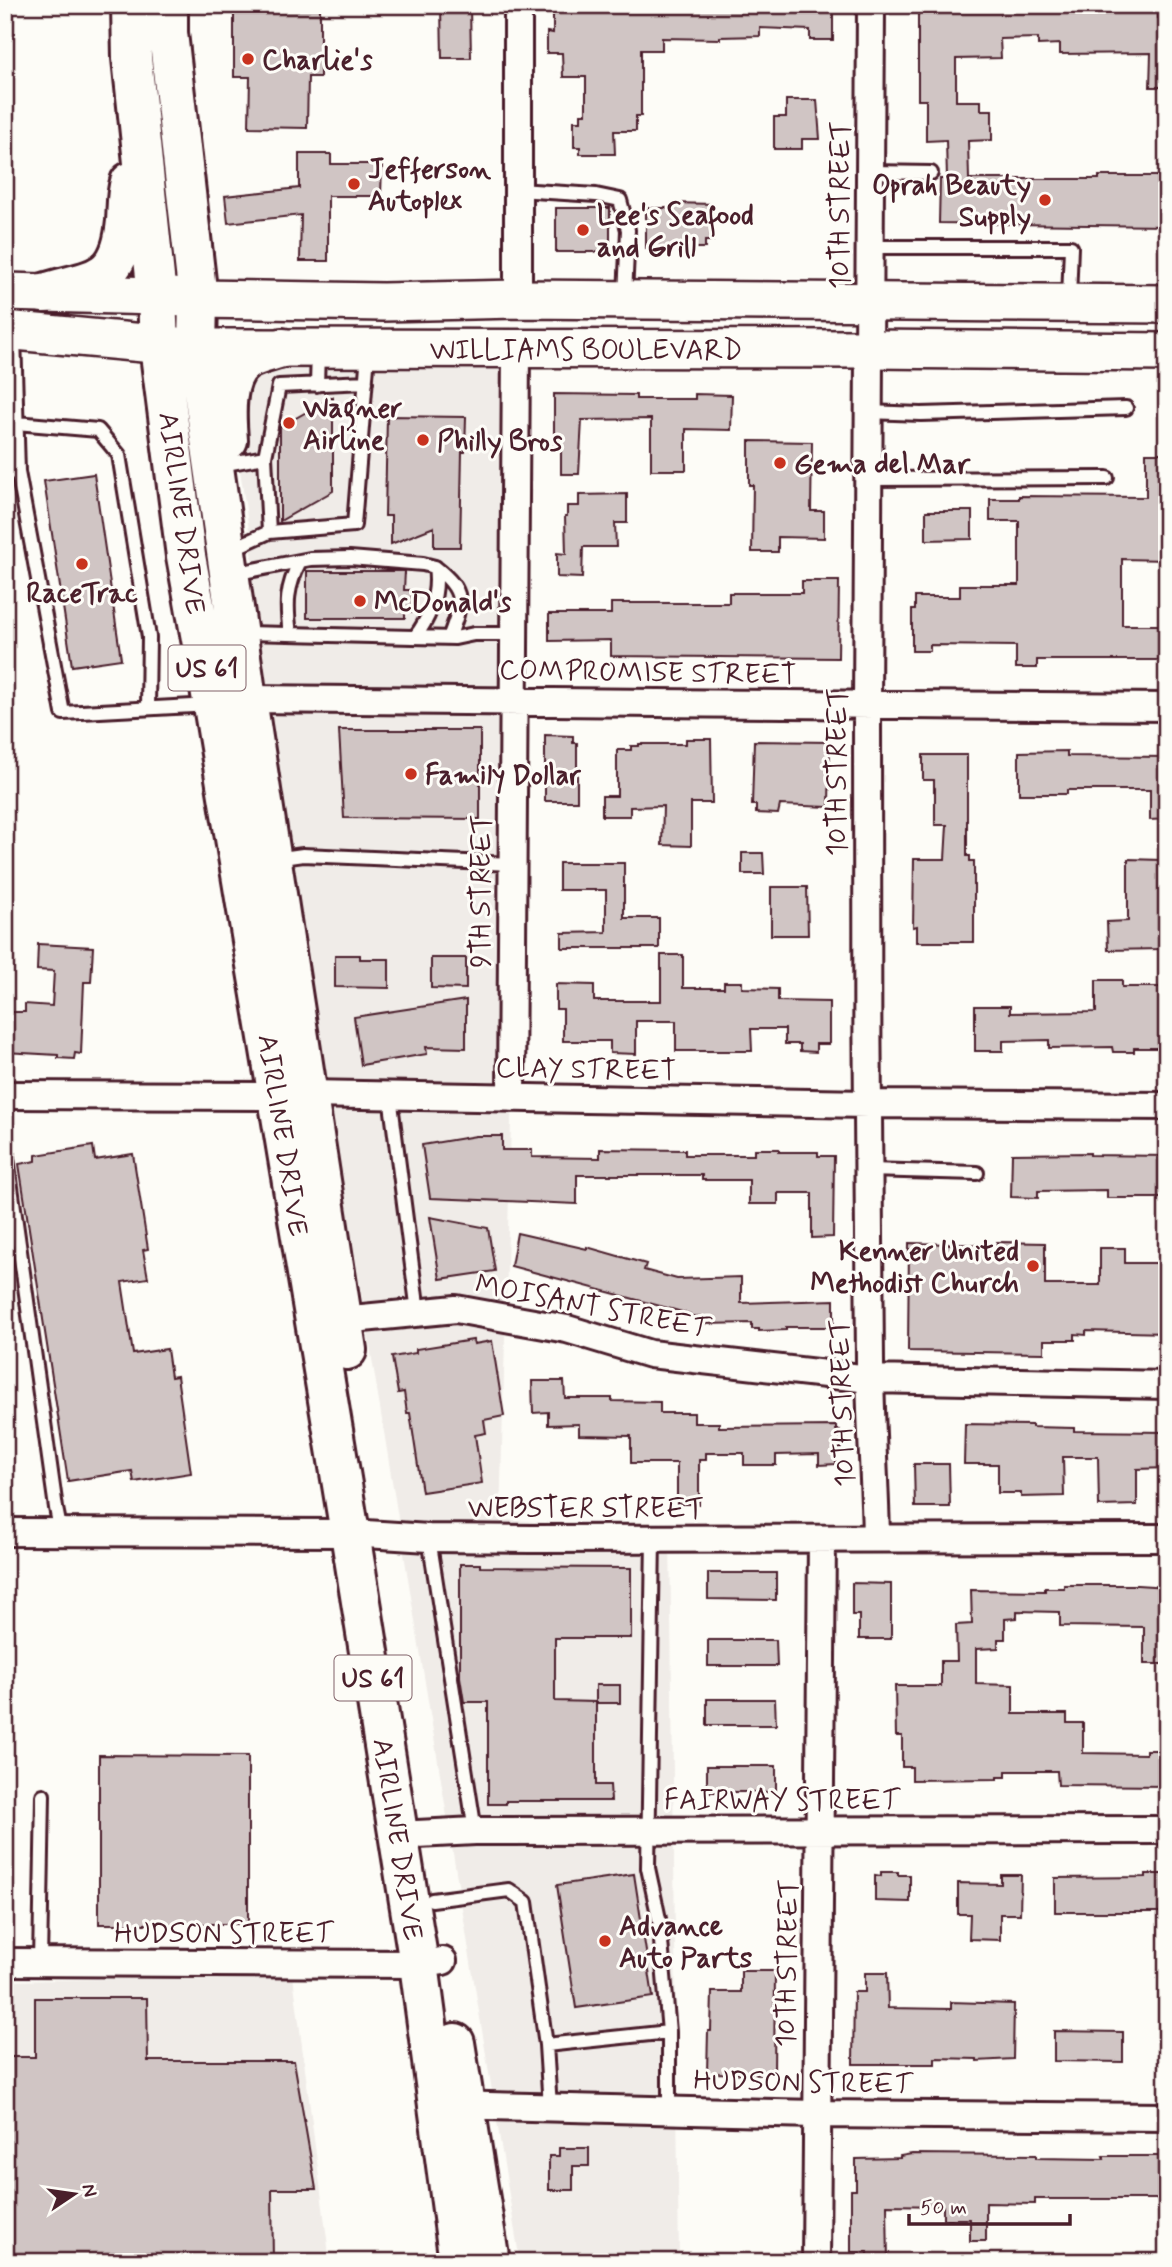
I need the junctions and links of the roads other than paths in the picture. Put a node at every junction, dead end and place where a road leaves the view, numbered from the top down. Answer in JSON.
{"nodes":[{"id":1,"x":131,"y":5,"type":"edge"},
{"id":2,"x":167,"y":5,"type":"edge"},
{"id":3,"x":518,"y":5,"type":"edge"},
{"id":4,"x":871,"y":5,"type":"edge"},
{"id":5,"x":141,"y":143,"type":"junction"},
{"id":6,"x":871,"y":172,"type":"junction"},
{"id":7,"x":931,"y":173,"type":"dead end"},
{"id":8,"x":518,"y":190,"type":"junction"},
{"id":9,"x":871,"y":247,"type":"junction"},
{"id":10,"x":5,"y":292,"type":"edge"},
{"id":11,"x":44,"y":293,"type":"junction"},
{"id":12,"x":157,"y":296,"type":"junction"},
{"id":13,"x":198,"y":299,"type":"junction"},
{"id":14,"x":517,"y":299,"type":"junction"},
{"id":15,"x":625,"y":299,"type":"junction"},
{"id":16,"x":871,"y":300,"type":"junction"},
{"id":17,"x":1069,"y":303,"type":"junction"},
{"id":18,"x":1167,"y":304,"type":"edge"},
{"id":19,"x":9,"y":330,"type":"edge"},
{"id":20,"x":159,"y":346,"type":"junction"},
{"id":21,"x":197,"y":348,"type":"junction"},
{"id":22,"x":300,"y":348,"type":"junction"},
{"id":23,"x":516,"y":348,"type":"junction"},
{"id":24,"x":870,"y":349,"type":"junction"},
{"id":25,"x":1167,"y":352,"type":"edge"},
{"id":26,"x":367,"y":365,"type":"junction"},
{"id":27,"x":317,"y":385,"type":"junction"},
{"id":28,"x":1126,"y":408,"type":"dead end"},
{"id":29,"x":868,"y":412,"type":"junction"},
{"id":30,"x":16,"y":423,"type":"junction"},
{"id":31,"x":248,"y":460,"type":"junction"},
{"id":32,"x":12,"y":473,"type":"edge"},
{"id":33,"x":1107,"y":478,"type":"dead end"},
{"id":34,"x":869,"y":479,"type":"junction"},
{"id":35,"x":269,"y":532,"type":"junction"},
{"id":36,"x":300,"y":561,"type":"junction"},
{"id":37,"x":228,"y":564,"type":"junction"},
{"id":38,"x":435,"y":567,"type":"junction"},
{"id":39,"x":237,"y":633,"type":"junction"},
{"id":40,"x":290,"y":634,"type":"junction"},
{"id":41,"x":513,"y":634,"type":"junction"},
{"id":42,"x":415,"y":637,"type":"junction"},
{"id":43,"x":449,"y":638,"type":"junction"},
{"id":44,"x":512,"y":700,"type":"junction"},
{"id":45,"x":230,"y":702,"type":"junction"},
{"id":46,"x":867,"y":706,"type":"junction"},
{"id":47,"x":1167,"y":707,"type":"edge"},
{"id":48,"x":148,"y":708,"type":"junction"},
{"id":49,"x":272,"y":860,"type":"junction"},
{"id":50,"x":512,"y":864,"type":"junction"},
{"id":51,"x":5,"y":1095,"type":"edge"},
{"id":52,"x":292,"y":1095,"type":"junction"},
{"id":53,"x":390,"y":1096,"type":"junction"},
{"id":54,"x":511,"y":1098,"type":"junction"},
{"id":55,"x":868,"y":1104,"type":"junction"},
{"id":56,"x":1167,"y":1106,"type":"edge"},
{"id":57,"x":5,"y":1143,"type":"edge"},
{"id":58,"x":868,"y":1170,"type":"junction"},
{"id":59,"x":977,"y":1173,"type":"dead end"},
{"id":60,"x":418,"y":1312,"type":"junction"},
{"id":61,"x":342,"y":1320,"type":"junction"},
{"id":62,"x":870,"y":1379,"type":"junction"},
{"id":63,"x":1167,"y":1385,"type":"edge"},
{"id":64,"x":5,"y":1532,"type":"edge"},
{"id":65,"x":61,"y":1533,"type":"junction"},
{"id":66,"x":363,"y":1534,"type":"junction"},
{"id":67,"x":429,"y":1538,"type":"junction"},
{"id":68,"x":653,"y":1538,"type":"junction"},
{"id":69,"x":876,"y":1538,"type":"junction"},
{"id":70,"x":1167,"y":1538,"type":"edge"},
{"id":71,"x":821,"y":1539,"type":"junction"},
{"id":72,"x":43,"y":1795,"type":"dead end"},
{"id":73,"x":819,"y":1830,"type":"junction"},
{"id":74,"x":1167,"y":1830,"type":"edge"},
{"id":75,"x":475,"y":1831,"type":"junction"},
{"id":76,"x":647,"y":1832,"type":"junction"},
{"id":77,"x":410,"y":1835,"type":"junction"},
{"id":78,"x":432,"y":1900,"type":"junction"},
{"id":79,"x":5,"y":1962,"type":"edge"},
{"id":80,"x":40,"y":1962,"type":"junction"},
{"id":81,"x":431,"y":1963,"type":"junction"},
{"id":82,"x":669,"y":2032,"type":"junction"},
{"id":83,"x":546,"y":2045,"type":"junction"},
{"id":84,"x":452,"y":2105,"type":"junction"},
{"id":85,"x":550,"y":2107,"type":"junction"},
{"id":86,"x":669,"y":2110,"type":"junction"},
{"id":87,"x":816,"y":2114,"type":"junction"},
{"id":88,"x":1167,"y":2117,"type":"edge"},
{"id":89,"x":459,"y":2262,"type":"edge"},
{"id":90,"x":490,"y":2262,"type":"edge"},
{"id":91,"x":816,"y":2262,"type":"edge"}],
"edges":[{"from":1,"to":5,"type":"highway","name":"AIRLINE DRIVE","number":"US 61"},
{"from":2,"to":13,"type":"highway","name":"AIRLINE DRIVE","number":"US 61"},
{"from":3,"to":8,"type":"street"},
{"from":4,"to":6,"type":"street","name":"10TH STREET"},
{"from":5,"to":11,"type":"highway"},
{"from":5,"to":12,"type":"highway","name":"AIRLINE DRIVE","number":"US 61"},
{"from":6,"to":7,"type":"lane"},
{"from":6,"to":9,"type":"street","name":"10TH STREET"},
{"from":8,"to":14,"type":"street"},
{"from":8,"to":15,"type":"lane"},
{"from":9,"to":16,"type":"street","name":"10TH STREET"},
{"from":9,"to":17,"type":"lane"},
{"from":10,"to":11,"type":"main road","name":"WILLIAMS BOULEVARD"},
{"from":11,"to":12,"type":"main road","name":"WILLIAMS BOULEVARD"},
{"from":12,"to":13,"type":"main road","name":"WILLIAMS BOULEVARD"},
{"from":12,"to":20,"type":"highway","name":"AIRLINE DRIVE","number":"US 61"},
{"from":13,"to":14,"type":"main road","name":"WILLIAMS BOULEVARD"},
{"from":13,"to":21,"type":"highway","name":"AIRLINE DRIVE","number":"US 61"},
{"from":14,"to":15,"type":"main road","name":"WILLIAMS BOULEVARD"},
{"from":15,"to":16,"type":"main road","name":"WILLIAMS BOULEVARD"},
{"from":16,"to":17,"type":"main road","name":"WILLIAMS BOULEVARD"},
{"from":16,"to":24,"type":"street","name":"10TH STREET"},
{"from":17,"to":18,"type":"main road","name":"WILLIAMS BOULEVARD"},
{"from":19,"to":20,"type":"main road","name":"WILLIAMS BOULEVARD"},
{"from":19,"to":30,"type":"lane"},
{"from":20,"to":21,"type":"main road","name":"WILLIAMS BOULEVARD"},
{"from":20,"to":45,"type":"highway","name":"AIRLINE DRIVE","number":"US 61"},
{"from":21,"to":22,"type":"main road","name":"WILLIAMS BOULEVARD"},
{"from":21,"to":37,"type":"highway","name":"AIRLINE DRIVE","number":"US 61"},
{"from":22,"to":26,"type":"main road","name":"WILLIAMS BOULEVARD"},
{"from":22,"to":27,"type":"lane"},
{"from":22,"to":31,"type":"highway"},
{"from":23,"to":24,"type":"main road","name":"WILLIAMS BOULEVARD"},
{"from":23,"to":26,"type":"main road","name":"WILLIAMS BOULEVARD"},
{"from":23,"to":41,"type":"street","name":"9TH STREET"},
{"from":24,"to":25,"type":"main road","name":"WILLIAMS BOULEVARD"},
{"from":24,"to":29,"type":"street","name":"10TH STREET"},
{"from":26,"to":27,"type":"lane"},
{"from":26,"to":35,"type":"lane"},
{"from":27,"to":31,"type":"lane"},
{"from":28,"to":29,"type":"lane"},
{"from":29,"to":34,"type":"street","name":"10TH STREET"},
{"from":30,"to":32,"type":"lane"},
{"from":30,"to":48,"type":"lane"},
{"from":31,"to":35,"type":"lane"},
{"from":31,"to":37,"type":"highway"},
{"from":32,"to":48,"type":"lane"},
{"from":33,"to":34,"type":"lane"},
{"from":34,"to":46,"type":"street","name":"10TH STREET"},
{"from":35,"to":37,"type":"lane"},
{"from":36,"to":37,"type":"lane"},
{"from":36,"to":38,"type":"lane"},
{"from":36,"to":40,"type":"lane"},
{"from":37,"to":39,"type":"highway","name":"AIRLINE DRIVE","number":"US 61"},
{"from":38,"to":42,"type":"lane"},
{"from":38,"to":43,"type":"lane"},
{"from":39,"to":40,"type":"lane"},
{"from":39,"to":45,"type":"highway","name":"AIRLINE DRIVE","number":"US 61"},
{"from":40,"to":42,"type":"lane"},
{"from":41,"to":43,"type":"lane"},
{"from":41,"to":44,"type":"street","name":"9TH STREET"},
{"from":42,"to":43,"type":"lane"},
{"from":44,"to":45,"type":"street","name":"COMPROMISE STREET"},
{"from":44,"to":46,"type":"street","name":"COMPROMISE STREET"},
{"from":44,"to":50,"type":"street","name":"9TH STREET"},
{"from":45,"to":48,"type":"lane"},
{"from":45,"to":49,"type":"highway","name":"AIRLINE DRIVE","number":"US 61"},
{"from":45,"to":52,"type":"highway","name":"AIRLINE DRIVE","number":"US 61"},
{"from":46,"to":47,"type":"street","name":"COMPROMISE STREET"},
{"from":46,"to":55,"type":"street","name":"10TH STREET"},
{"from":49,"to":50,"type":"lane"},
{"from":49,"to":52,"type":"highway","name":"AIRLINE DRIVE","number":"US 61"},
{"from":50,"to":54,"type":"street","name":"9TH STREET"},
{"from":51,"to":52,"type":"street","name":"CLAY STREET"},
{"from":52,"to":53,"type":"street","name":"CLAY STREET"},
{"from":52,"to":61,"type":"highway","name":"AIRLINE DRIVE","number":"US 61"},
{"from":52,"to":66,"type":"highway","name":"AIRLINE DRIVE","number":"US 61"},
{"from":53,"to":54,"type":"street","name":"CLAY STREET"},
{"from":53,"to":60,"type":"lane"},
{"from":54,"to":55,"type":"street","name":"CLAY STREET"},
{"from":55,"to":56,"type":"street","name":"CLAY STREET"},
{"from":55,"to":58,"type":"street","name":"10TH STREET"},
{"from":57,"to":65,"type":"lane"},
{"from":58,"to":59,"type":"lane"},
{"from":58,"to":62,"type":"street","name":"10TH STREET"},
{"from":60,"to":61,"type":"street","name":"MOISANT STREET"},
{"from":60,"to":62,"type":"street","name":"MOISANT STREET"},
{"from":61,"to":66,"type":"highway","name":"AIRLINE DRIVE","number":"US 61"},
{"from":62,"to":63,"type":"street","name":"MOISANT STREET"},
{"from":62,"to":69,"type":"street","name":"10TH STREET"},
{"from":64,"to":65,"type":"street","name":"WEBSTER STREET"},
{"from":65,"to":66,"type":"street","name":"WEBSTER STREET"},
{"from":66,"to":67,"type":"street","name":"WEBSTER STREET"},
{"from":66,"to":77,"type":"highway","name":"AIRLINE DRIVE","number":"US 61"},
{"from":67,"to":68,"type":"street","name":"WEBSTER STREET"},
{"from":67,"to":75,"type":"lane"},
{"from":68,"to":71,"type":"street","name":"WEBSTER STREET"},
{"from":68,"to":76,"type":"lane"},
{"from":69,"to":70,"type":"street","name":"WEBSTER STREET"},
{"from":69,"to":71,"type":"street","name":"WEBSTER STREET"},
{"from":71,"to":73,"type":"street","name":"10TH STREET"},
{"from":72,"to":80,"type":"lane"},
{"from":73,"to":74,"type":"street","name":"FAIRWAY STREET"},
{"from":73,"to":76,"type":"street","name":"FAIRWAY STREET"},
{"from":73,"to":87,"type":"street","name":"10TH STREET"},
{"from":75,"to":76,"type":"street","name":"FAIRWAY STREET"},
{"from":75,"to":77,"type":"street","name":"FAIRWAY STREET"},
{"from":76,"to":82,"type":"lane"},
{"from":77,"to":78,"type":"highway","name":"AIRLINE DRIVE","number":"US 61"},
{"from":77,"to":81,"type":"highway","name":"AIRLINE DRIVE","number":"US 61"},
{"from":78,"to":81,"type":"highway","name":"AIRLINE DRIVE","number":"US 61"},
{"from":78,"to":83,"type":"lane"},
{"from":79,"to":80,"type":"street","name":"HUDSON STREET"},
{"from":80,"to":81,"type":"street","name":"HUDSON STREET"},
{"from":81,"to":84,"type":"highway","name":"AIRLINE DRIVE","number":"US 61"},
{"from":82,"to":83,"type":"lane"},
{"from":82,"to":86,"type":"lane"},
{"from":83,"to":85,"type":"lane"},
{"from":84,"to":85,"type":"street","name":"HUDSON STREET"},
{"from":84,"to":89,"type":"highway","name":"AIRLINE DRIVE","number":"US 61"},
{"from":84,"to":90,"type":"highway","name":"AIRLINE DRIVE","number":"US 61"},
{"from":85,"to":86,"type":"street","name":"HUDSON STREET"},
{"from":86,"to":87,"type":"street","name":"HUDSON STREET"},
{"from":87,"to":88,"type":"street","name":"HUDSON STREET"},
{"from":87,"to":91,"type":"street","name":"10TH STREET"}]}
